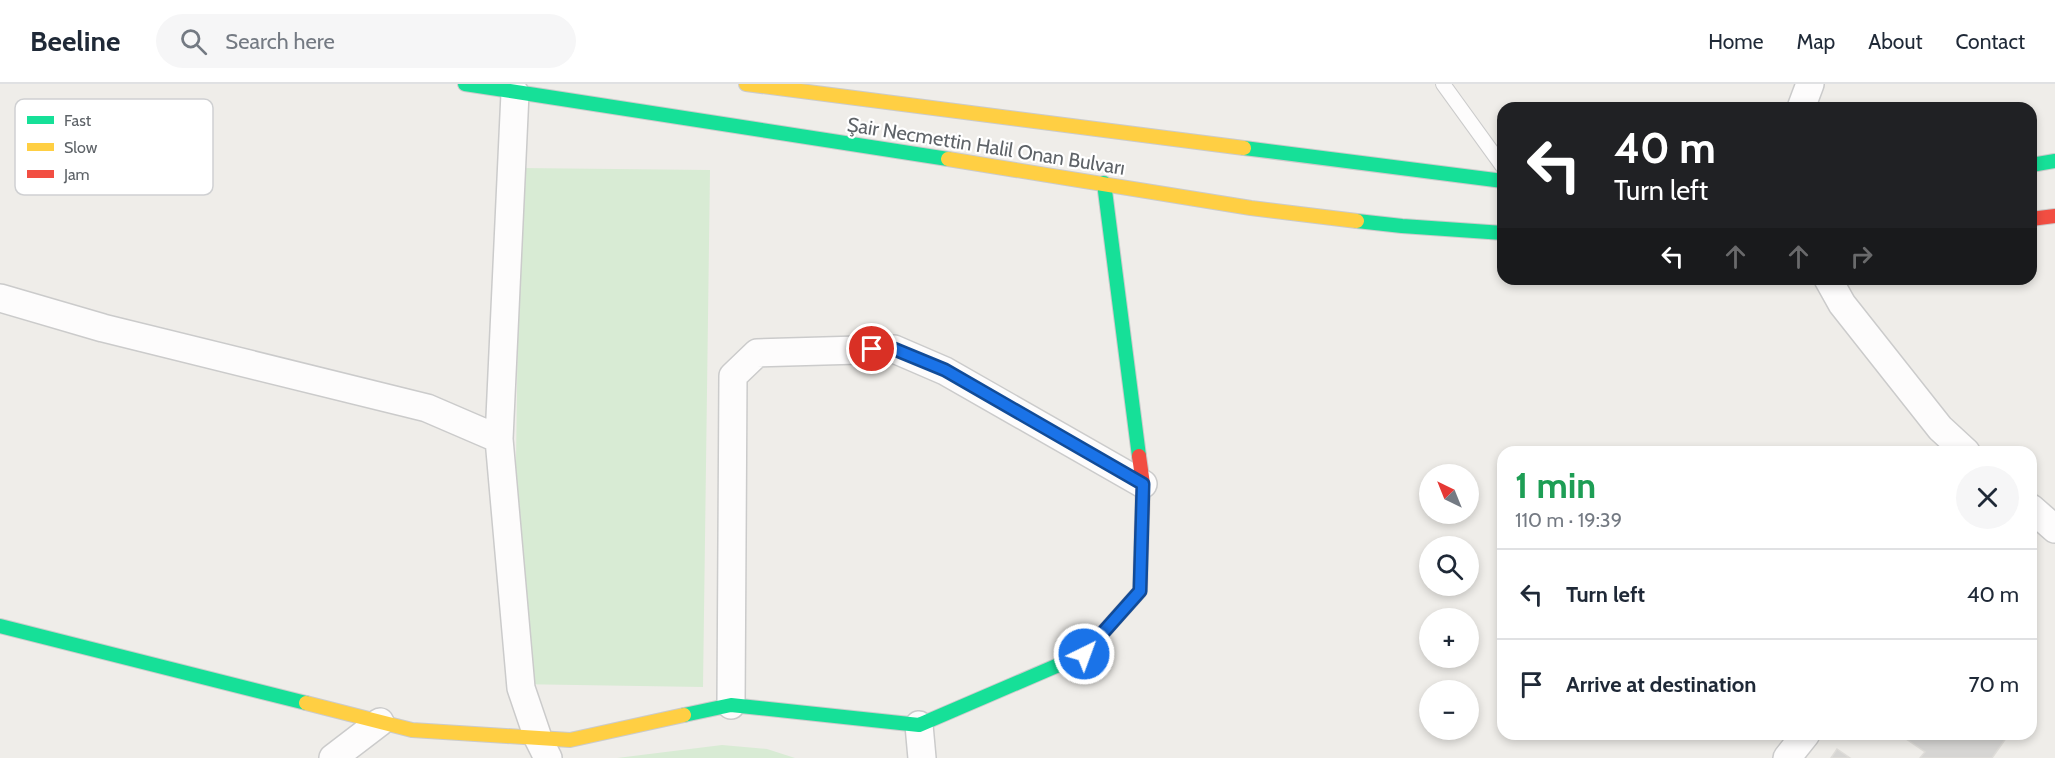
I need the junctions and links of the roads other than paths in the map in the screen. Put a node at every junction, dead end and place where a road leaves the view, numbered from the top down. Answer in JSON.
{"nodes":[{"id":1,"x":465,"y":84,"type":"edge"},
{"id":2,"x":746,"y":84,"type":"edge"},
{"id":3,"x":1443,"y":84,"type":"edge"},
{"id":4,"x":1810,"y":84,"type":"edge"},
{"id":5,"x":514,"y":93,"type":"junction"},
{"id":6,"x":1803,"y":102,"type":"edge"},
{"id":7,"x":1497,"y":158,"type":"edge"},
{"id":8,"x":2055,"y":161,"type":"edge"},
{"id":9,"x":2037,"y":164,"type":"edge"},
{"id":10,"x":1497,"y":180,"type":"edge"},
{"id":11,"x":1104,"y":183,"type":"junction"},
{"id":12,"x":2055,"y":216,"type":"edge"},
{"id":13,"x":2037,"y":218,"type":"edge"},
{"id":14,"x":1497,"y":233,"type":"edge"},
{"id":15,"x":1831,"y":285,"type":"edge"},
{"id":16,"x":0,"y":298,"type":"edge"},
{"id":17,"x":499,"y":439,"type":"junction"},
{"id":18,"x":1960,"y":446,"type":"edge"},
{"id":19,"x":1143,"y":484,"type":"junction"},
{"id":20,"x":2037,"y":513,"type":"edge"},
{"id":21,"x":2055,"y":529,"type":"edge"},
{"id":22,"x":0,"y":626,"type":"edge"},
{"id":23,"x":730,"y":705,"type":"junction"},
{"id":24,"x":380,"y":722,"type":"junction"},
{"id":25,"x":919,"y":725,"type":"junction"},
{"id":26,"x":1801,"y":740,"type":"edge"},
{"id":27,"x":543,"y":748,"type":"edge"},
{"id":28,"x":333,"y":758,"type":"edge"},
{"id":29,"x":922,"y":758,"type":"edge"},
{"id":30,"x":1787,"y":758,"type":"edge"}],
"edges":[{"from":1,"to":5,"type":"main road","name":"Şair Necmettin Halil Onan Bulvarı"},
{"from":2,"to":10,"type":"main road","name":"Şair Necmettin Halil Onan Bulvarı"},
{"from":3,"to":7,"type":"lane"},
{"from":4,"to":6,"type":"street"},
{"from":5,"to":11,"type":"main road","name":"Şair Necmettin Halil Onan Bulvarı"},
{"from":5,"to":17,"type":"street"},
{"from":8,"to":9,"type":"main road"},
{"from":11,"to":14,"type":"main road","name":"Şair Necmettin Halil Onan Bulvarı"},
{"from":11,"to":19,"type":"main road"},
{"from":12,"to":13,"type":"main road"},
{"from":15,"to":18,"type":"street"},
{"from":16,"to":17,"type":"street"},
{"from":17,"to":27,"type":"street"},
{"from":19,"to":23,"type":"street"},
{"from":19,"to":25,"type":"main road"},
{"from":20,"to":21,"type":"street"},
{"from":22,"to":24,"type":"main road"},
{"from":23,"to":25,"type":"main road"},
{"from":23,"to":27,"type":"main road"},
{"from":24,"to":27,"type":"main road"},
{"from":24,"to":28,"type":"street"},
{"from":25,"to":29,"type":"street"},
{"from":26,"to":30,"type":"street"}]}
